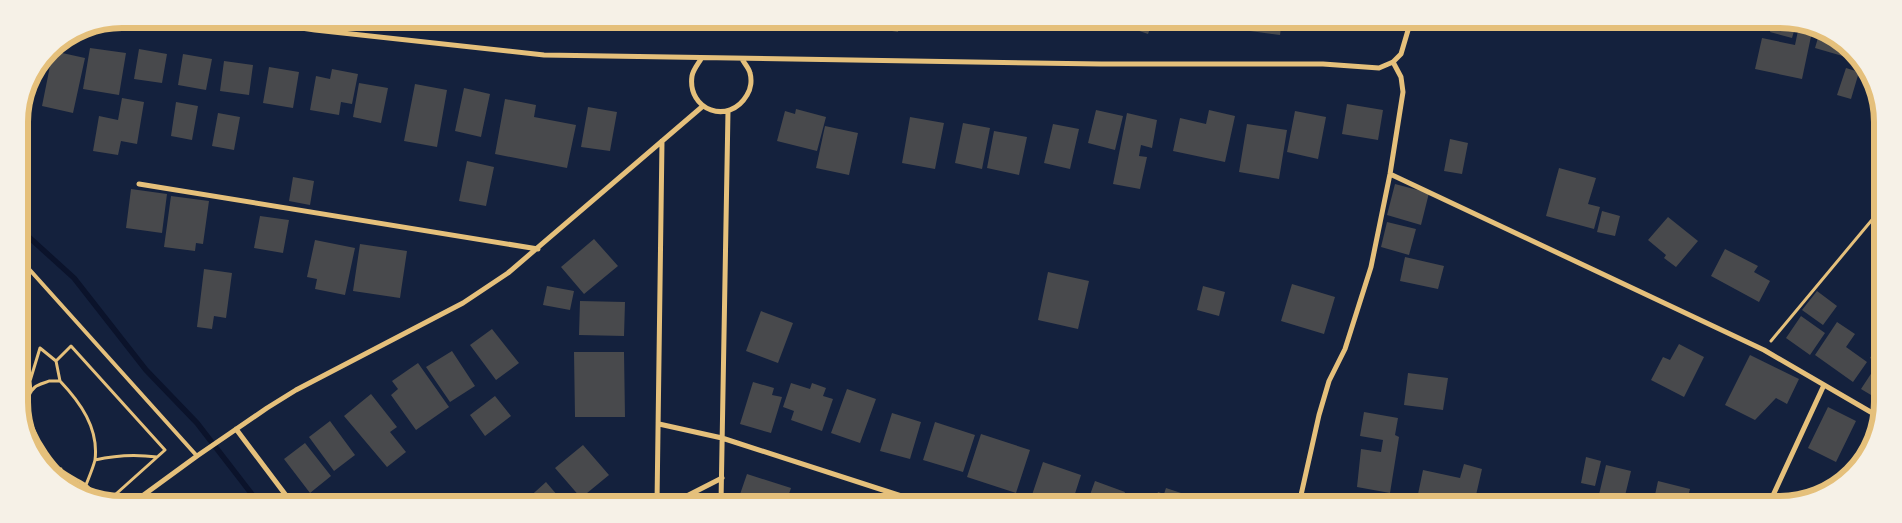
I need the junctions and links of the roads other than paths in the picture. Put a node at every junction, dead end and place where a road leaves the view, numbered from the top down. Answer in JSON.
{"nodes":[{"id":1,"x":301,"y":28,"type":"edge"},
{"id":2,"x":1409,"y":28,"type":"edge"},
{"id":3,"x":701,"y":59,"type":"junction"},
{"id":4,"x":742,"y":59,"type":"junction"},
{"id":5,"x":1393,"y":62,"type":"junction"},
{"id":6,"x":704,"y":106,"type":"junction"},
{"id":7,"x":728,"y":111,"type":"junction"},
{"id":8,"x":662,"y":141,"type":"junction"},
{"id":9,"x":1390,"y":174,"type":"junction"},
{"id":10,"x":140,"y":184,"type":"dead end"},
{"id":11,"x":538,"y":249,"type":"junction"},
{"id":12,"x":28,"y":268,"type":"edge"},
{"id":13,"x":1824,"y":385,"type":"junction"},
{"id":14,"x":1874,"y":414,"type":"edge"},
{"id":15,"x":658,"y":424,"type":"junction"},
{"id":16,"x":236,"y":429,"type":"junction"},
{"id":17,"x":722,"y":438,"type":"junction"},
{"id":18,"x":197,"y":456,"type":"junction"},
{"id":19,"x":722,"y":478,"type":"junction"},
{"id":20,"x":1301,"y":495,"type":"edge"},
{"id":21,"x":1772,"y":495,"type":"edge"},
{"id":22,"x":142,"y":496,"type":"edge"},
{"id":23,"x":286,"y":496,"type":"edge"},
{"id":24,"x":658,"y":496,"type":"edge"},
{"id":25,"x":687,"y":496,"type":"edge"},
{"id":26,"x":721,"y":496,"type":"edge"},
{"id":27,"x":900,"y":496,"type":"edge"}],
"edges":[{"from":1,"to":3,"type":"street"},
{"from":2,"to":5,"type":"street"},
{"from":3,"to":4,"type":"street"},
{"from":3,"to":6,"type":"street"},
{"from":4,"to":5,"type":"street"},
{"from":4,"to":7,"type":"street"},
{"from":5,"to":9,"type":"street"},
{"from":6,"to":7,"type":"street"},
{"from":6,"to":8,"type":"street"},
{"from":7,"to":17,"type":"street"},
{"from":8,"to":11,"type":"street"},
{"from":8,"to":15,"type":"street"},
{"from":9,"to":13,"type":"street"},
{"from":9,"to":20,"type":"street"},
{"from":10,"to":11,"type":"street"},
{"from":11,"to":16,"type":"street"},
{"from":12,"to":18,"type":"lane"},
{"from":13,"to":14,"type":"street"},
{"from":13,"to":21,"type":"street"},
{"from":15,"to":17,"type":"street"},
{"from":15,"to":24,"type":"street"},
{"from":16,"to":18,"type":"street"},
{"from":16,"to":23,"type":"street"},
{"from":17,"to":19,"type":"street"},
{"from":17,"to":27,"type":"street"},
{"from":18,"to":22,"type":"street"},
{"from":19,"to":25,"type":"street"},
{"from":19,"to":26,"type":"street"}]}
